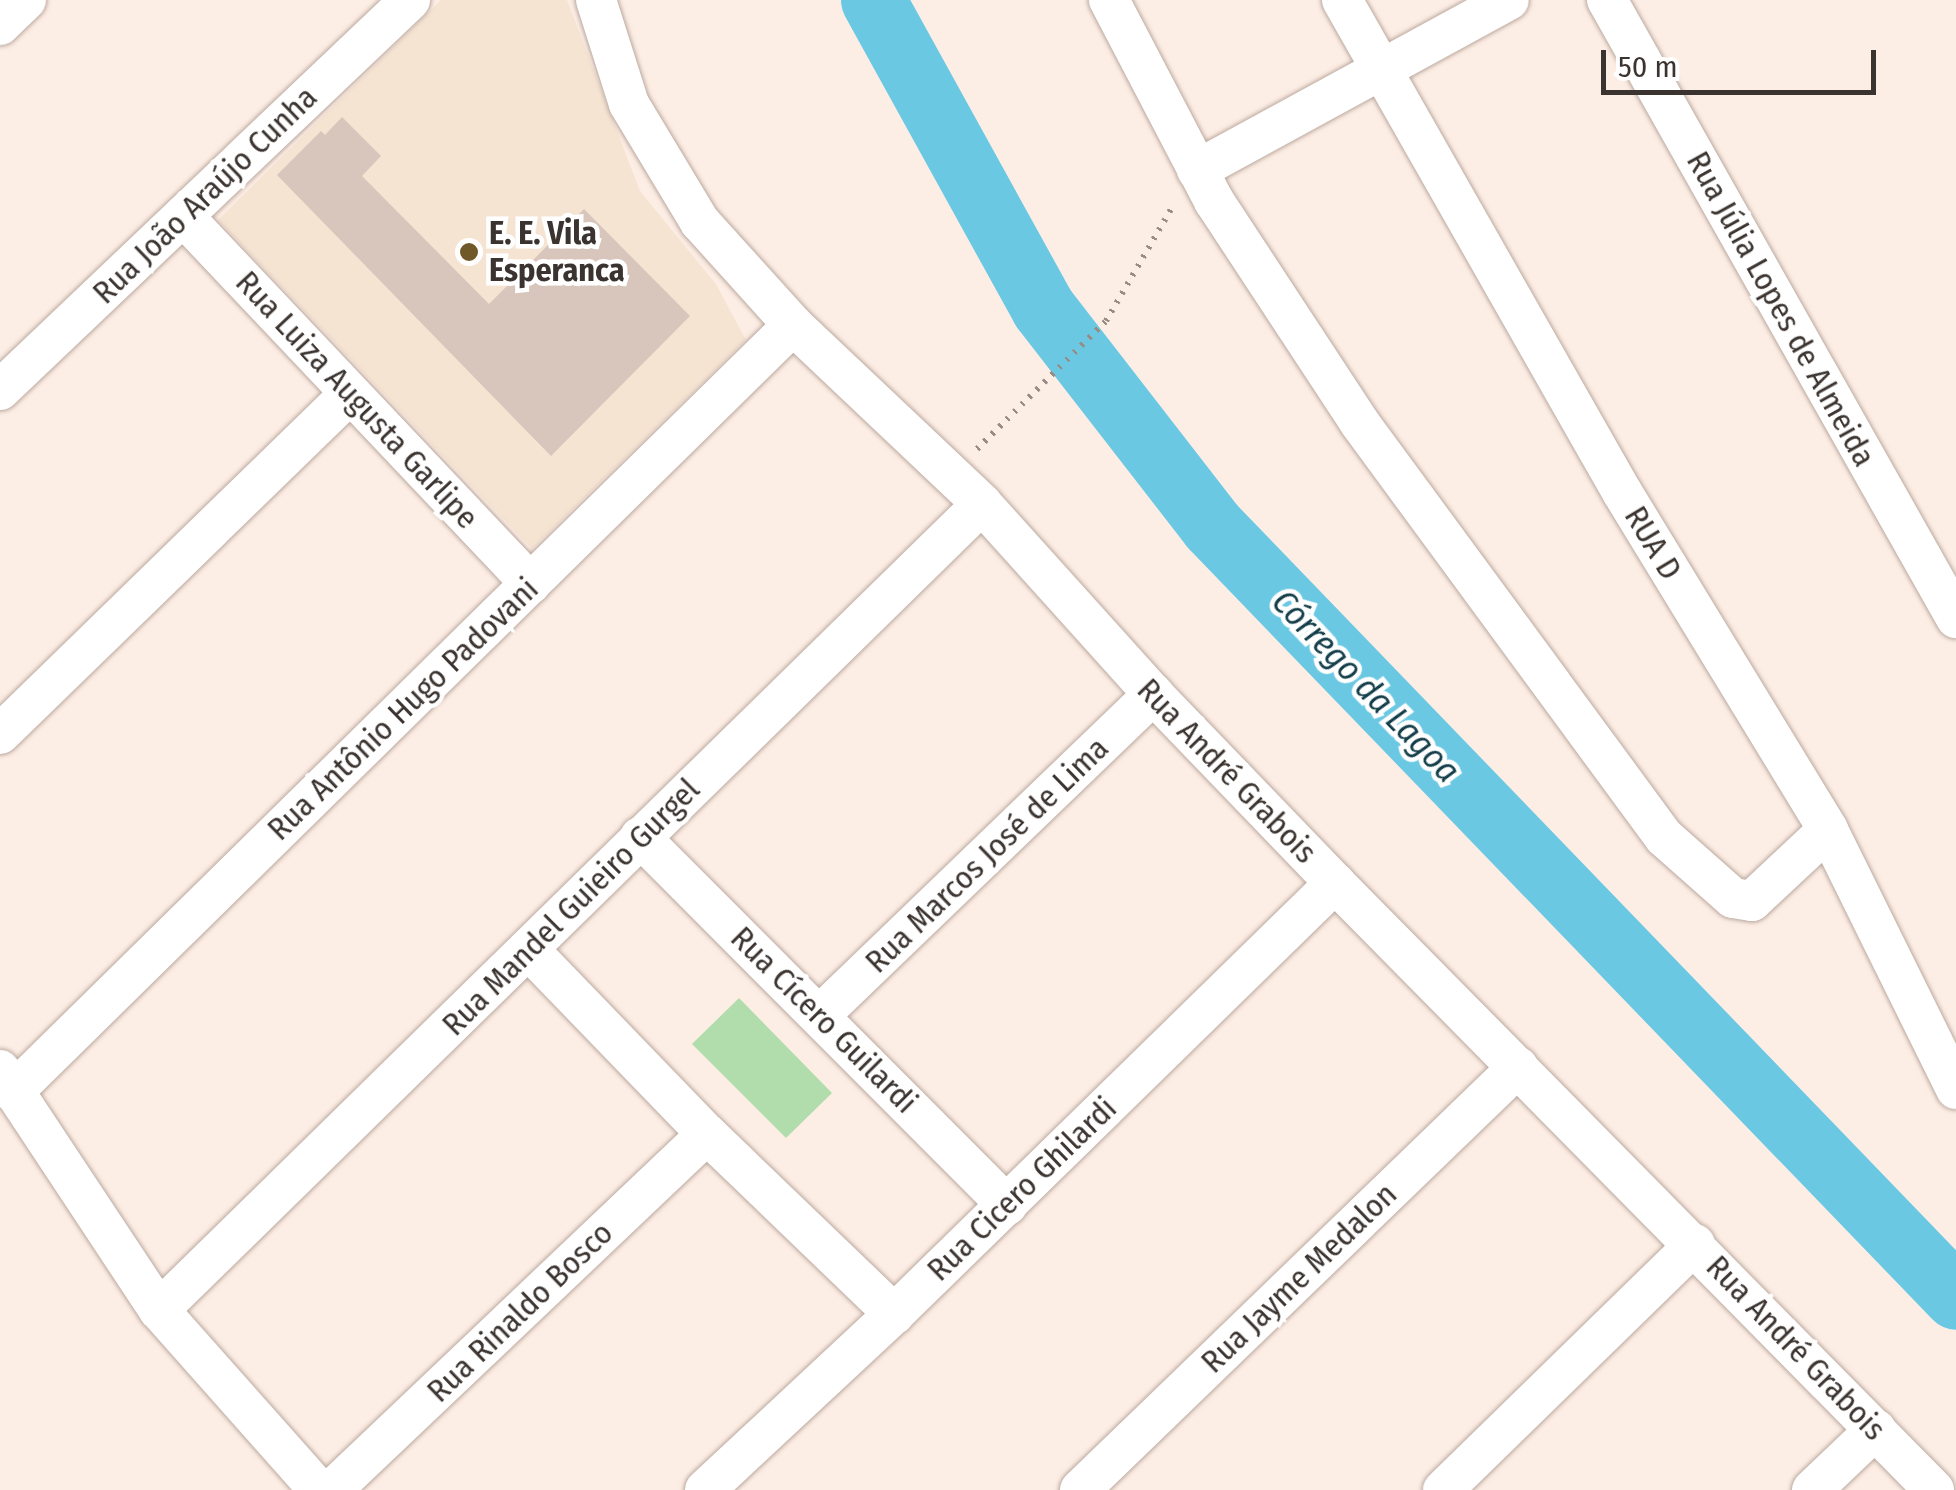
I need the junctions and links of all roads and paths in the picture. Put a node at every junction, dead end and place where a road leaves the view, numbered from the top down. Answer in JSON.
{"nodes":[{"id":1,"x":26,"y":0,"type":"edge"},
{"id":2,"x":410,"y":0,"type":"edge"},
{"id":3,"x":596,"y":0,"type":"edge"},
{"id":4,"x":1109,"y":0,"type":"edge"},
{"id":5,"x":1342,"y":0,"type":"edge"},
{"id":6,"x":1509,"y":0,"type":"edge"},
{"id":7,"x":1607,"y":0,"type":"edge"},
{"id":8,"x":0,"y":25,"type":"edge"},
{"id":9,"x":1378,"y":68,"type":"junction"},
{"id":10,"x":1197,"y":170,"type":"junction"},
{"id":11,"x":184,"y":216,"type":"junction"},
{"id":12,"x":793,"y":325,"type":"junction"},
{"id":13,"x":0,"y":390,"type":"edge"},
{"id":14,"x":348,"y":394,"type":"junction"},
{"id":15,"x":950,"y":474,"type":"junction"},
{"id":16,"x":982,"y":504,"type":"junction"},
{"id":17,"x":531,"y":584,"type":"junction"},
{"id":18,"x":1956,"y":618,"type":"edge"},
{"id":19,"x":1153,"y":694,"type":"junction"},
{"id":20,"x":0,"y":734,"type":"edge"},
{"id":21,"x":1828,"y":830,"type":"junction"},
{"id":22,"x":640,"y":837,"type":"junction"},
{"id":23,"x":1335,"y":883,"type":"junction"},
{"id":24,"x":530,"y":950,"type":"junction"},
{"id":25,"x":820,"y":1015,"type":"junction"},
{"id":26,"x":1518,"y":1067,"type":"junction"},
{"id":27,"x":1951,"y":1068,"type":"edge"},
{"id":28,"x":6,"y":1081,"type":"edge"},
{"id":29,"x":707,"y":1134,"type":"junction"},
{"id":30,"x":1006,"y":1205,"type":"junction"},
{"id":31,"x":1694,"y":1244,"type":"junction"},
{"id":32,"x":160,"y":1310,"type":"junction"},
{"id":33,"x":894,"y":1314,"type":"junction"},
{"id":34,"x":1876,"y":1430,"type":"junction"},
{"id":35,"x":319,"y":1490,"type":"edge"},
{"id":36,"x":332,"y":1490,"type":"edge"},
{"id":37,"x":705,"y":1490,"type":"edge"},
{"id":38,"x":1080,"y":1490,"type":"edge"},
{"id":39,"x":1443,"y":1490,"type":"edge"},
{"id":40,"x":1812,"y":1490,"type":"edge"},
{"id":41,"x":1934,"y":1490,"type":"edge"}],
"edges":[{"from":1,"to":8,"type":"street"},
{"from":2,"to":11,"type":"street","name":"Rua João Araújo Cunha"},
{"from":3,"to":12,"type":"street","name":"Rua André Grabois"},
{"from":4,"to":10,"type":"street"},
{"from":5,"to":9,"type":"street","name":"RUA D"},
{"from":6,"to":9,"type":"street"},
{"from":7,"to":18,"type":"street","name":"Rua Júlia Lopes de Almeida"},
{"from":9,"to":10,"type":"street"},
{"from":9,"to":21,"type":"street","name":"RUA D"},
{"from":10,"to":15,"type":"path"},
{"from":10,"to":21,"type":"street"},
{"from":11,"to":13,"type":"street","name":"Rua João Araújo Cunha"},
{"from":11,"to":14,"type":"street","name":"Rua Luiza Augusta Garlipe"},
{"from":12,"to":15,"type":"street","name":"Rua André Grabois"},
{"from":12,"to":17,"type":"street","name":"Rua Antônio Hugo Padovani"},
{"from":14,"to":17,"type":"street","name":"Rua Luiza Augusta Garlipe"},
{"from":14,"to":20,"type":"street"},
{"from":15,"to":16,"type":"street","name":"Rua André Grabois"},
{"from":16,"to":19,"type":"street","name":"Rua André Grabois"},
{"from":16,"to":22,"type":"street","name":"Rua Mandel Guieiro Gurgel"},
{"from":17,"to":28,"type":"street","name":"Rua Antônio Hugo Padovani"},
{"from":19,"to":23,"type":"street","name":"Rua André Grabois"},
{"from":19,"to":25,"type":"street","name":"Rua Marcos José de Lima"},
{"from":21,"to":27,"type":"street","name":"RUA D"},
{"from":22,"to":24,"type":"street","name":"Rua Mandel Guieiro Gurgel"},
{"from":22,"to":25,"type":"street","name":"Rua Cícero Guilardi"},
{"from":23,"to":26,"type":"street","name":"Rua André Grabois"},
{"from":23,"to":30,"type":"street","name":"Rua Cicero Ghilardi"},
{"from":24,"to":29,"type":"street"},
{"from":24,"to":32,"type":"street","name":"Rua Mandel Guieiro Gurgel"},
{"from":25,"to":30,"type":"street","name":"Rua Cícero Guilardi"},
{"from":26,"to":31,"type":"street","name":"Rua André Grabois"},
{"from":26,"to":38,"type":"street","name":"Rua Jayme Medalon"},
{"from":28,"to":32,"type":"street"},
{"from":29,"to":33,"type":"street"},
{"from":29,"to":36,"type":"street","name":"Rua Rinaldo Bosco"},
{"from":30,"to":33,"type":"street","name":"Rua Cicero Ghilardi"},
{"from":31,"to":34,"type":"street","name":"Rua André Grabois"},
{"from":31,"to":39,"type":"street"},
{"from":32,"to":35,"type":"street"},
{"from":33,"to":37,"type":"street","name":"Rua Cicero Ghilardi"},
{"from":34,"to":40,"type":"street"},
{"from":34,"to":41,"type":"street","name":"Rua André Grabois"}]}
